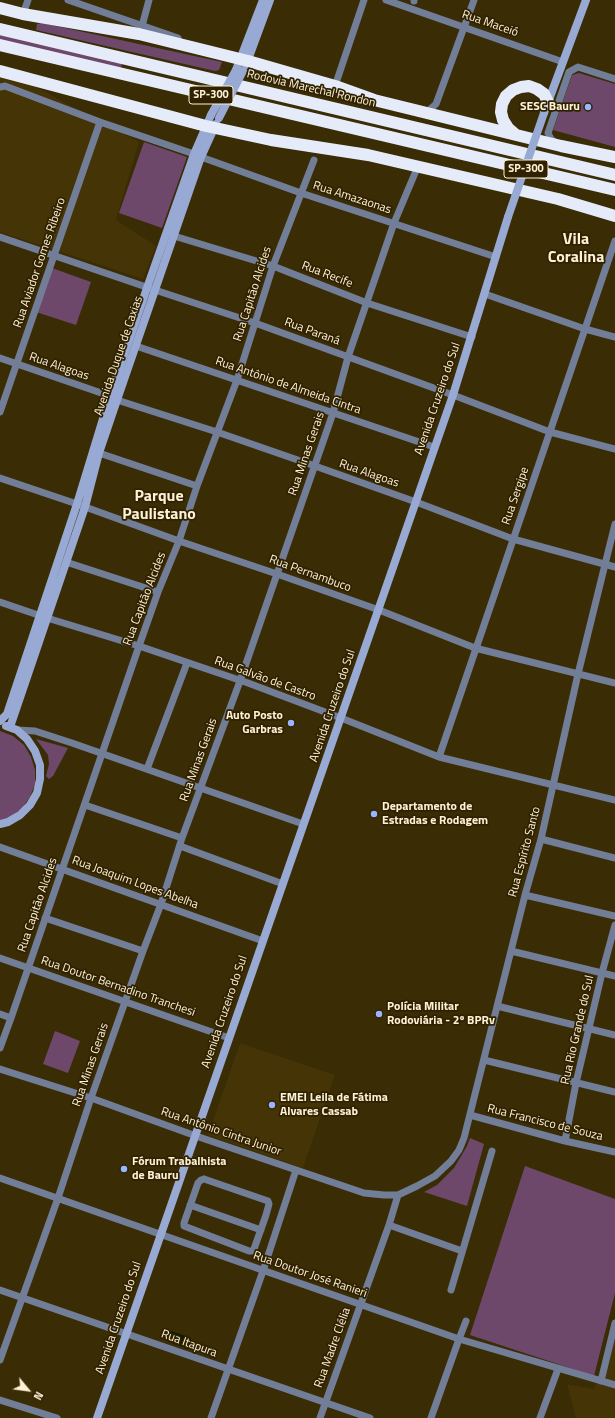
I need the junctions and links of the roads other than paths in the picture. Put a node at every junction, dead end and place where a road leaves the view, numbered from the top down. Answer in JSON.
{"nodes":[{"id":1,"x":28,"y":0,"type":"edge"},
{"id":2,"x":68,"y":0,"type":"edge"},
{"id":3,"x":149,"y":0,"type":"edge"},
{"id":4,"x":263,"y":0,"type":"edge"},
{"id":5,"x":270,"y":0,"type":"edge"},
{"id":6,"x":364,"y":0,"type":"edge"},
{"id":7,"x":386,"y":0,"type":"edge"},
{"id":8,"x":474,"y":0,"type":"edge"},
{"id":9,"x":586,"y":0,"type":"edge"},
{"id":10,"x":0,"y":8,"type":"edge"},
{"id":11,"x":23,"y":14,"type":"junction"},
{"id":12,"x":142,"y":26,"type":"junction"},
{"id":13,"x":464,"y":27,"type":"junction"},
{"id":14,"x":0,"y":29,"type":"edge"},
{"id":15,"x":0,"y":45,"type":"edge"},
{"id":16,"x":563,"y":62,"type":"junction"},
{"id":17,"x":242,"y":65,"type":"junction"},
{"id":18,"x":0,"y":71,"type":"edge"},
{"id":19,"x":615,"y":79,"type":"edge"},
{"id":20,"x":335,"y":86,"type":"junction"},
{"id":21,"x":0,"y":87,"type":"edge"},
{"id":22,"x":546,"y":107,"type":"junction"},
{"id":23,"x":427,"y":112,"type":"junction"},
{"id":24,"x":100,"y":122,"type":"junction"},
{"id":25,"x":213,"y":122,"type":"junction"},
{"id":26,"x":516,"y":135,"type":"junction"},
{"id":27,"x":561,"y":146,"type":"junction"},
{"id":28,"x":198,"y":156,"type":"junction"},
{"id":29,"x":615,"y":156,"type":"edge"},
{"id":30,"x":314,"y":160,"type":"dead end"},
{"id":31,"x":565,"y":163,"type":"junction"},
{"id":32,"x":418,"y":166,"type":"junction"},
{"id":33,"x":615,"y":171,"type":"edge"},
{"id":34,"x":615,"y":176,"type":"edge"},
{"id":35,"x":615,"y":190,"type":"edge"},
{"id":36,"x":301,"y":193,"type":"junction"},
{"id":37,"x":615,"y":216,"type":"edge"},
{"id":38,"x":394,"y":223,"type":"junction"},
{"id":39,"x":174,"y":236,"type":"junction"},
{"id":40,"x":0,"y":237,"type":"edge"},
{"id":41,"x":615,"y":241,"type":"edge"},
{"id":42,"x":55,"y":255,"type":"junction"},
{"id":43,"x":496,"y":257,"type":"junction"},
{"id":44,"x":273,"y":266,"type":"junction"},
{"id":45,"x":151,"y":289,"type":"junction"},
{"id":46,"x":485,"y":294,"type":"junction"},
{"id":47,"x":367,"y":303,"type":"junction"},
{"id":48,"x":255,"y":323,"type":"junction"},
{"id":49,"x":585,"y":329,"type":"junction"},
{"id":50,"x":472,"y":337,"type":"junction"},
{"id":51,"x":615,"y":337,"type":"edge"},
{"id":52,"x":136,"y":346,"type":"junction"},
{"id":53,"x":348,"y":357,"type":"junction"},
{"id":54,"x":0,"y":358,"type":"edge"},
{"id":55,"x":17,"y":363,"type":"junction"},
{"id":56,"x":237,"y":380,"type":"junction"},
{"id":57,"x":453,"y":395,"type":"junction"},
{"id":58,"x":114,"y":398,"type":"junction"},
{"id":59,"x":0,"y":412,"type":"edge"},
{"id":60,"x":333,"y":413,"type":"junction"},
{"id":61,"x":217,"y":432,"type":"junction"},
{"id":62,"x":550,"y":432,"type":"junction"},
{"id":63,"x":434,"y":447,"type":"junction"},
{"id":64,"x":615,"y":449,"type":"edge"},
{"id":65,"x":99,"y":453,"type":"junction"},
{"id":66,"x":315,"y":466,"type":"junction"},
{"id":67,"x":0,"y":478,"type":"edge"},
{"id":68,"x":197,"y":486,"type":"junction"},
{"id":69,"x":416,"y":502,"type":"junction"},
{"id":70,"x":81,"y":506,"type":"junction"},
{"id":71,"x":615,"y":524,"type":"edge"},
{"id":72,"x":513,"y":539,"type":"junction"},
{"id":73,"x":179,"y":541,"type":"junction"},
{"id":74,"x":66,"y":562,"type":"junction"},
{"id":75,"x":606,"y":564,"type":"junction"},
{"id":76,"x":615,"y":567,"type":"edge"},
{"id":77,"x":278,"y":574,"type":"junction"},
{"id":78,"x":158,"y":592,"type":"junction"},
{"id":79,"x":0,"y":602,"type":"edge"},
{"id":80,"x":379,"y":610,"type":"junction"},
{"id":81,"x":44,"y":617,"type":"junction"},
{"id":82,"x":138,"y":646,"type":"junction"},
{"id":83,"x":475,"y":648,"type":"junction"},
{"id":84,"x":187,"y":663,"type":"junction"},
{"id":85,"x":578,"y":674,"type":"junction"},
{"id":86,"x":240,"y":681,"type":"junction"},
{"id":87,"x":615,"y":683,"type":"edge"},
{"id":88,"x":341,"y":718,"type":"junction"},
{"id":89,"x":0,"y":722,"type":"edge"},
{"id":90,"x":14,"y":728,"type":"junction"},
{"id":91,"x":101,"y":753,"type":"junction"},
{"id":92,"x":439,"y":757,"type":"junction"},
{"id":93,"x":147,"y":770,"type":"junction"},
{"id":94,"x":553,"y":784,"type":"junction"},
{"id":95,"x":201,"y":789,"type":"junction"},
{"id":96,"x":615,"y":800,"type":"edge"},
{"id":97,"x":84,"y":805,"type":"junction"},
{"id":98,"x":0,"y":824,"type":"edge"},
{"id":99,"x":303,"y":824,"type":"junction"},
{"id":100,"x":541,"y":839,"type":"junction"},
{"id":101,"x":181,"y":842,"type":"junction"},
{"id":102,"x":0,"y":847,"type":"edge"},
{"id":103,"x":615,"y":858,"type":"edge"},
{"id":104,"x":62,"y":868,"type":"junction"},
{"id":105,"x":283,"y":884,"type":"junction"},
{"id":106,"x":525,"y":895,"type":"junction"},
{"id":107,"x":161,"y":904,"type":"junction"},
{"id":108,"x":615,"y":916,"type":"edge"},
{"id":109,"x":45,"y":918,"type":"junction"},
{"id":110,"x":615,"y":925,"type":"edge"},
{"id":111,"x":263,"y":941,"type":"junction"},
{"id":112,"x":143,"y":951,"type":"junction"},
{"id":113,"x":511,"y":951,"type":"junction"},
{"id":114,"x":0,"y":958,"type":"edge"},
{"id":115,"x":28,"y":968,"type":"junction"},
{"id":116,"x":602,"y":973,"type":"junction"},
{"id":117,"x":615,"y":976,"type":"edge"},
{"id":118,"x":125,"y":1002,"type":"junction"},
{"id":119,"x":497,"y":1006,"type":"junction"},
{"id":120,"x":0,"y":1014,"type":"edge"},
{"id":121,"x":11,"y":1018,"type":"junction"},
{"id":122,"x":590,"y":1028,"type":"junction"},
{"id":123,"x":615,"y":1034,"type":"edge"},
{"id":124,"x":229,"y":1038,"type":"junction"},
{"id":125,"x":0,"y":1048,"type":"edge"},
{"id":126,"x":484,"y":1060,"type":"junction"},
{"id":127,"x":0,"y":1069,"type":"edge"},
{"id":128,"x":576,"y":1083,"type":"junction"},
{"id":129,"x":615,"y":1092,"type":"edge"},
{"id":130,"x":91,"y":1098,"type":"junction"},
{"id":131,"x":470,"y":1115,"type":"junction"},
{"id":132,"x":196,"y":1136,"type":"junction"},
{"id":133,"x":565,"y":1141,"type":"junction"},
{"id":134,"x":492,"y":1151,"type":"dead end"},
{"id":135,"x":615,"y":1152,"type":"edge"},
{"id":136,"x":296,"y":1170,"type":"junction"},
{"id":137,"x":435,"y":1176,"type":"joint"},
{"id":138,"x":0,"y":1178,"type":"edge"},
{"id":139,"x":398,"y":1195,"type":"junction"},
{"id":140,"x":58,"y":1198,"type":"junction"},
{"id":141,"x":190,"y":1205,"type":"junction"},
{"id":142,"x":266,"y":1215,"type":"junction"},
{"id":143,"x":280,"y":1221,"type":"junction"},
{"id":144,"x":389,"y":1225,"type":"junction"},
{"id":145,"x":261,"y":1230,"type":"junction"},
{"id":146,"x":161,"y":1234,"type":"junction"},
{"id":147,"x":462,"y":1251,"type":"junction"},
{"id":148,"x":263,"y":1271,"type":"junction"},
{"id":149,"x":0,"y":1290,"type":"edge"},
{"id":150,"x":451,"y":1290,"type":"dead end"},
{"id":151,"x":22,"y":1298,"type":"junction"},
{"id":152,"x":360,"y":1304,"type":"junction"},
{"id":153,"x":466,"y":1321,"type":"dead end"},
{"id":154,"x":615,"y":1323,"type":"edge"},
{"id":155,"x":127,"y":1333,"type":"junction"},
{"id":156,"x":458,"y":1339,"type":"junction"},
{"id":157,"x":0,"y":1360,"type":"edge"},
{"id":158,"x":558,"y":1369,"type":"junction"},
{"id":159,"x":228,"y":1370,"type":"junction"},
{"id":160,"x":601,"y":1381,"type":"junction"},
{"id":161,"x":615,"y":1385,"type":"edge"},
{"id":162,"x":0,"y":1400,"type":"edge"},
{"id":163,"x":325,"y":1402,"type":"junction"},
{"id":164,"x":57,"y":1418,"type":"edge"},
{"id":165,"x":97,"y":1418,"type":"edge"},
{"id":166,"x":211,"y":1418,"type":"edge"},
{"id":167,"x":320,"y":1418,"type":"edge"},
{"id":168,"x":370,"y":1418,"type":"edge"},
{"id":169,"x":432,"y":1418,"type":"edge"},
{"id":170,"x":540,"y":1418,"type":"edge"}],
"edges":[{"from":1,"to":11,"type":"street"},
{"from":2,"to":12,"type":"street"},
{"from":3,"to":12,"type":"street"},
{"from":4,"to":17,"type":"main road","name":"Avenida Duque de Caxias"},
{"from":5,"to":17,"type":"main road","name":"Avenida Duque de Caxias"},
{"from":6,"to":20,"type":"street"},
{"from":7,"to":13,"type":"street","name":"Rua Maceió"},
{"from":8,"to":13,"type":"street"},
{"from":9,"to":16,"type":"main road","name":"Avenida Cruzeiro do Sul"},
{"from":10,"to":11,"type":"highway"},
{"from":11,"to":17,"type":"highway"},
{"from":12,"to":17,"type":"street"},
{"from":13,"to":16,"type":"street","name":"Rua Maceió"},
{"from":13,"to":23,"type":"street"},
{"from":14,"to":31,"type":"highway","name":"Rodovia Marechal Rondon","number":"SP-300"},
{"from":15,"to":35,"type":"highway","number":"SP-300"},
{"from":16,"to":22,"type":"main road","name":"Avenida Cruzeiro do Sul"},
{"from":17,"to":20,"type":"highway"},
{"from":17,"to":25,"type":"main road","name":"Avenida Duque de Caxias","bridge":true},
{"from":18,"to":25,"type":"highway"},
{"from":19,"to":27,"type":"street"},
{"from":20,"to":23,"type":"highway"},
{"from":21,"to":24,"type":"street","name":"Rua Amazaonas"},
{"from":22,"to":26,"type":"highway"},
{"from":22,"to":43,"type":"main road","name":"Avenida Cruzeiro do Sul","bridge":true},
{"from":23,"to":26,"type":"highway"},
{"from":24,"to":28,"type":"street","name":"Rua Amazaonas"},
{"from":24,"to":42,"type":"street","name":"Rua Aviador Gomes Ribeiro"},
{"from":25,"to":28,"type":"main road","name":"Avenida Duque de Caxias"},
{"from":25,"to":32,"type":"highway"},
{"from":26,"to":27,"type":"highway"},
{"from":27,"to":29,"type":"highway"},
{"from":28,"to":36,"type":"street","name":"Rua Amazaonas"},
{"from":28,"to":39,"type":"main road","name":"Avenida Duque de Caxias"},
{"from":28,"to":45,"type":"main road","name":"Avenida Duque de Caxias"},
{"from":30,"to":36,"type":"street","name":"Rua Capitão Alcides"},
{"from":31,"to":33,"type":"highway"},
{"from":31,"to":34,"type":"highway","name":"Rodovia Marechal Rondon","number":"SP-300"},
{"from":32,"to":37,"type":"highway"},
{"from":32,"to":38,"type":"street","name":"Rua Minas Gerais"},
{"from":36,"to":38,"type":"street","name":"Rua Amazaonas"},
{"from":36,"to":44,"type":"street","name":"Rua Capitão Alcides"},
{"from":38,"to":43,"type":"street","name":"Rua Amazaonas"},
{"from":38,"to":47,"type":"street","name":"Rua Minas Gerais"},
{"from":39,"to":44,"type":"street","name":"Rua Recife"},
{"from":39,"to":45,"type":"main road","name":"Avenida Duque de Caxias"},
{"from":40,"to":42,"type":"street","name":"Rua Paraná"},
{"from":41,"to":49,"type":"street","name":"Rua Sergipe"},
{"from":42,"to":45,"type":"street","name":"Rua Paraná"},
{"from":42,"to":55,"type":"street","name":"Rua Aviador Gomes Ribeiro"},
{"from":43,"to":46,"type":"main road","name":"Avenida Cruzeiro do Sul"},
{"from":44,"to":47,"type":"street","name":"Rua Recife"},
{"from":44,"to":48,"type":"street","name":"Rua Capitão Alcides"},
{"from":45,"to":48,"type":"street","name":"Rua Paraná"},
{"from":45,"to":52,"type":"main road","name":"Avenida Duque de Caxias"},
{"from":45,"to":58,"type":"main road","name":"Avenida Duque de Caxias"},
{"from":46,"to":49,"type":"street"},
{"from":46,"to":50,"type":"main road","name":"Avenida Cruzeiro do Sul"},
{"from":47,"to":50,"type":"street","name":"Rua Recife"},
{"from":47,"to":53,"type":"street","name":"Rua Minas Gerais"},
{"from":48,"to":53,"type":"street","name":"Rua Paraná"},
{"from":48,"to":56,"type":"street","name":"Rua Capitão Alcides"},
{"from":49,"to":51,"type":"street"},
{"from":49,"to":62,"type":"street","name":"Rua Sergipe"},
{"from":50,"to":57,"type":"main road","name":"Avenida Cruzeiro do Sul"},
{"from":52,"to":56,"type":"street","name":"Rua Antônio de Almeida Cintra"},
{"from":52,"to":58,"type":"main road","name":"Avenida Duque de Caxias"},
{"from":53,"to":57,"type":"street","name":"Rua Paraná"},
{"from":53,"to":60,"type":"street","name":"Rua Minas Gerais"},
{"from":54,"to":55,"type":"street","name":"Rua Alagoas"},
{"from":55,"to":58,"type":"street","name":"Rua Alagoas"},
{"from":55,"to":59,"type":"street","name":"Rua Aviador Gomes Ribeiro"},
{"from":56,"to":60,"type":"street","name":"Rua Antônio de Almeida Cintra"},
{"from":56,"to":61,"type":"street","name":"Rua Capitão Alcides"},
{"from":57,"to":62,"type":"street","name":"Rua Paraná"},
{"from":57,"to":63,"type":"main road","name":"Avenida Cruzeiro do Sul"},
{"from":58,"to":61,"type":"street","name":"Rua Alagoas"},
{"from":58,"to":65,"type":"main road","name":"Avenida Duque de Caxias"},
{"from":58,"to":70,"type":"main road","name":"Avenida Duque de Caxias"},
{"from":60,"to":63,"type":"street","name":"Rua Antônio de Almeida Cintra"},
{"from":60,"to":66,"type":"street","name":"Rua Minas Gerais"},
{"from":61,"to":66,"type":"street","name":"Rua Alagoas"},
{"from":61,"to":68,"type":"street","name":"Rua Capitão Alcides"},
{"from":62,"to":64,"type":"street","name":"Rua Paraná"},
{"from":62,"to":72,"type":"street","name":"Rua Sergipe"},
{"from":63,"to":69,"type":"main road","name":"Avenida Cruzeiro do Sul"},
{"from":65,"to":68,"type":"street"},
{"from":65,"to":70,"type":"main road","name":"Avenida Duque de Caxias"},
{"from":66,"to":69,"type":"street","name":"Rua Alagoas"},
{"from":66,"to":77,"type":"street","name":"Rua Minas Gerais"},
{"from":67,"to":70,"type":"street","name":"Rua Pernambuco"},
{"from":68,"to":73,"type":"street","name":"Rua Capitão Alcides"},
{"from":69,"to":72,"type":"street","name":"Rua Alagoas"},
{"from":69,"to":80,"type":"main road","name":"Avenida Cruzeiro do Sul"},
{"from":70,"to":73,"type":"street","name":"Rua Pernambuco"},
{"from":70,"to":74,"type":"main road","name":"Avenida Duque de Caxias"},
{"from":70,"to":81,"type":"main road","name":"Avenida Duque de Caxias"},
{"from":71,"to":75,"type":"street","name":"Rua Espírito Santo"},
{"from":72,"to":75,"type":"street","name":"Rua Alagoas"},
{"from":72,"to":83,"type":"street","name":"Rua Sergipe"},
{"from":73,"to":77,"type":"street","name":"Rua Pernambuco"},
{"from":73,"to":78,"type":"street","name":"Rua Capitão Alcides"},
{"from":74,"to":78,"type":"street"},
{"from":74,"to":81,"type":"main road","name":"Avenida Duque de Caxias"},
{"from":75,"to":76,"type":"street","name":"Rua Alagoas"},
{"from":75,"to":85,"type":"street","name":"Rua Espírito Santo"},
{"from":77,"to":80,"type":"street","name":"Rua Pernambuco"},
{"from":77,"to":86,"type":"street","name":"Rua Minas Gerais"},
{"from":78,"to":82,"type":"street","name":"Rua Capitão Alcides"},
{"from":79,"to":81,"type":"street","name":"Rua Galvão de Castro"},
{"from":80,"to":83,"type":"street","name":"Rua Pernambuco"},
{"from":80,"to":88,"type":"main road","name":"Avenida Cruzeiro do Sul"},
{"from":81,"to":82,"type":"street","name":"Rua Galvão de Castro"},
{"from":81,"to":89,"type":"main road","name":"Avenida Duque de Caxias"},
{"from":81,"to":90,"type":"main road","name":"Avenida Duque de Caxias"},
{"from":82,"to":84,"type":"street","name":"Rua Galvão de Castro"},
{"from":82,"to":91,"type":"street","name":"Rua Capitão Alcides"},
{"from":83,"to":85,"type":"street","name":"Rua Pernambuco"},
{"from":83,"to":92,"type":"street","name":"Rua Sergipe"},
{"from":84,"to":86,"type":"street","name":"Rua Galvão de Castro"},
{"from":84,"to":93,"type":"street"},
{"from":85,"to":87,"type":"street","name":"Rua Pernambuco"},
{"from":85,"to":94,"type":"street","name":"Rua Espírito Santo"},
{"from":86,"to":88,"type":"street","name":"Rua Galvão de Castro"},
{"from":86,"to":95,"type":"street","name":"Rua Minas Gerais"},
{"from":88,"to":92,"type":"street","name":"Rua Galvão de Castro"},
{"from":88,"to":99,"type":"main road","name":"Avenida Cruzeiro do Sul"},
{"from":89,"to":90,"type":"main road"},
{"from":90,"to":91,"type":"street"},
{"from":90,"to":98,"type":"main road"},
{"from":91,"to":93,"type":"street"},
{"from":91,"to":97,"type":"street","name":"Rua Capitão Alcides"},
{"from":92,"to":94,"type":"street","name":"Rua Galvão de Castro"},
{"from":93,"to":95,"type":"street"},
{"from":94,"to":96,"type":"street","name":"Rua Galvão de Castro"},
{"from":94,"to":100,"type":"street","name":"Rua Espírito Santo"},
{"from":95,"to":99,"type":"street"},
{"from":95,"to":101,"type":"street","name":"Rua Minas Gerais"},
{"from":97,"to":101,"type":"street"},
{"from":97,"to":104,"type":"street","name":"Rua Capitão Alcides"},
{"from":99,"to":105,"type":"main road","name":"Avenida Cruzeiro do Sul"},
{"from":100,"to":103,"type":"street"},
{"from":100,"to":106,"type":"street","name":"Rua Espírito Santo"},
{"from":101,"to":105,"type":"street"},
{"from":101,"to":107,"type":"street","name":"Rua Minas Gerais"},
{"from":102,"to":104,"type":"street","name":"Rua Joaquim Lopes Abelha"},
{"from":104,"to":107,"type":"street","name":"Rua Joaquim Lopes Abelha"},
{"from":104,"to":109,"type":"street","name":"Rua Capitão Alcides"},
{"from":105,"to":111,"type":"main road","name":"Avenida Cruzeiro do Sul"},
{"from":106,"to":108,"type":"street"},
{"from":106,"to":113,"type":"street","name":"Rua Espírito Santo"},
{"from":107,"to":111,"type":"street","name":"Rua Joaquim Lopes Abelha"},
{"from":107,"to":112,"type":"street","name":"Rua Minas Gerais"},
{"from":109,"to":112,"type":"street"},
{"from":109,"to":115,"type":"street","name":"Rua Capitão Alcides"},
{"from":110,"to":116,"type":"street","name":"Rua Rio Grande do Sul"},
{"from":111,"to":124,"type":"main road","name":"Avenida Cruzeiro do Sul"},
{"from":112,"to":118,"type":"street","name":"Rua Minas Gerais"},
{"from":113,"to":116,"type":"street"},
{"from":113,"to":119,"type":"street","name":"Rua Espírito Santo"},
{"from":114,"to":115,"type":"street","name":"Rua Doutor Bernadino Tranchesi"},
{"from":115,"to":118,"type":"street","name":"Rua Doutor Bernadino Tranchesi"},
{"from":115,"to":121,"type":"street","name":"Rua Capitão Alcides"},
{"from":116,"to":117,"type":"street"},
{"from":116,"to":122,"type":"street","name":"Rua Rio Grande do Sul"},
{"from":118,"to":124,"type":"street","name":"Rua Doutor Bernadino Tranchesi"},
{"from":118,"to":130,"type":"street","name":"Rua Minas Gerais"},
{"from":119,"to":122,"type":"street"},
{"from":119,"to":126,"type":"street","name":"Rua Espírito Santo"},
{"from":120,"to":121,"type":"street"},
{"from":121,"to":125,"type":"street","name":"Rua Capitão Alcides"},
{"from":122,"to":123,"type":"street"},
{"from":122,"to":128,"type":"street","name":"Rua Rio Grande do Sul"},
{"from":124,"to":132,"type":"main road","name":"Avenida Cruzeiro do Sul"},
{"from":126,"to":128,"type":"street"},
{"from":126,"to":131,"type":"street","name":"Rua Espírito Santo"},
{"from":127,"to":130,"type":"street","name":"Rua Antônio Cintra Junior"},
{"from":128,"to":129,"type":"street"},
{"from":128,"to":133,"type":"street","name":"Rua Rio Grande do Sul"},
{"from":130,"to":132,"type":"street","name":"Rua Antônio Cintra Junior"},
{"from":130,"to":140,"type":"street","name":"Rua Minas Gerais"},
{"from":131,"to":133,"type":"street","name":"Rua Francisco de Souza"},
{"from":131,"to":137,"type":"street","name":"Rua Espírito Santo"},
{"from":132,"to":136,"type":"street","name":"Rua Antônio Cintra Junior"},
{"from":132,"to":146,"type":"main road","name":"Avenida Cruzeiro do Sul"},
{"from":133,"to":135,"type":"street","name":"Rua Francisco de Souza"},
{"from":134,"to":147,"type":"street"},
{"from":136,"to":139,"type":"street","name":"Rua Antônio Cintra Junior"},
{"from":136,"to":143,"type":"street"},
{"from":137,"to":139,"type":"street","name":"Rua Antônio Cintra Junior"},
{"from":138,"to":140,"type":"street","name":"Rua Doutor José Ranieri"},
{"from":139,"to":144,"type":"street","name":"Rua Madre Clélia"},
{"from":140,"to":146,"type":"street","name":"Rua Doutor José Ranieri"},
{"from":140,"to":151,"type":"street","name":"Rua Minas Gerais"},
{"from":141,"to":142,"type":"street"},
{"from":141,"to":145,"type":"street"},
{"from":141,"to":145,"type":"street"},
{"from":142,"to":143,"type":"street"},
{"from":142,"to":145,"type":"street"},
{"from":143,"to":148,"type":"street"},
{"from":144,"to":147,"type":"street"},
{"from":144,"to":152,"type":"street","name":"Rua Madre Clélia"},
{"from":146,"to":148,"type":"street","name":"Rua Doutor José Ranieri"},
{"from":146,"to":155,"type":"main road","name":"Avenida Cruzeiro do Sul"},
{"from":147,"to":150,"type":"street"},
{"from":148,"to":152,"type":"street","name":"Rua Doutor José Ranieri"},
{"from":148,"to":159,"type":"street"},
{"from":149,"to":151,"type":"street","name":"Rua Itapura"},
{"from":151,"to":155,"type":"street","name":"Rua Itapura"},
{"from":151,"to":157,"type":"street","name":"Rua Minas Gerais"},
{"from":152,"to":156,"type":"street","name":"Rua Doutor José Ranieri"},
{"from":152,"to":163,"type":"street","name":"Rua Madre Clélia"},
{"from":153,"to":156,"type":"street"},
{"from":154,"to":160,"type":"street"},
{"from":155,"to":159,"type":"street","name":"Rua Itapura"},
{"from":155,"to":165,"type":"main road","name":"Avenida Cruzeiro do Sul"},
{"from":156,"to":158,"type":"street","name":"Rua Doutor José Ranieri"},
{"from":156,"to":169,"type":"street"},
{"from":158,"to":160,"type":"street","name":"Rua Doutor José Ranieri"},
{"from":158,"to":170,"type":"street"},
{"from":159,"to":163,"type":"street","name":"Rua Itapura"},
{"from":159,"to":166,"type":"street"},
{"from":160,"to":161,"type":"street","name":"Rua Doutor José Ranieri"},
{"from":162,"to":164,"type":"street"},
{"from":163,"to":167,"type":"street","name":"Rua Madre Clélia"},
{"from":163,"to":168,"type":"street","name":"Rua Itapura"}]}
